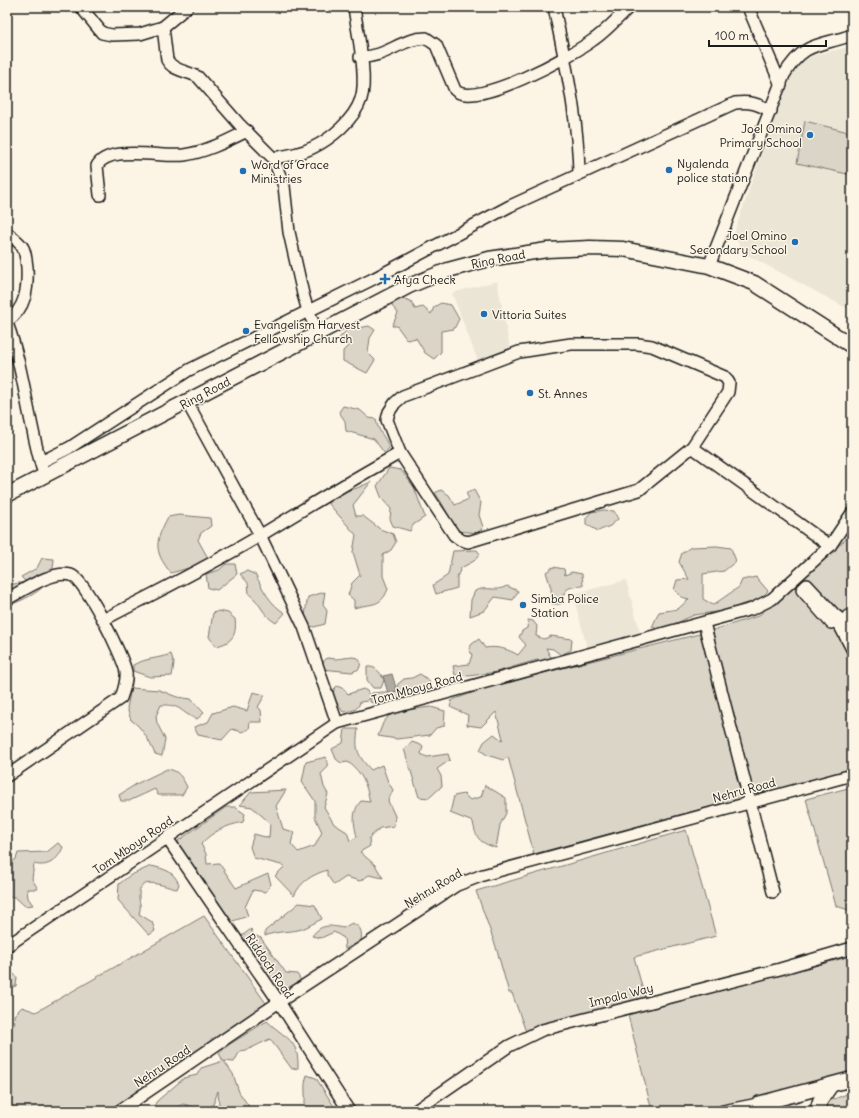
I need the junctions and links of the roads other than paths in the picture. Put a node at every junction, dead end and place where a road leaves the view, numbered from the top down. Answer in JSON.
{"nodes":[{"id":1,"x":81,"y":7,"type":"edge"},
{"id":2,"x":187,"y":7,"type":"edge"},
{"id":3,"x":354,"y":7,"type":"edge"},
{"id":4,"x":554,"y":7,"type":"edge"},
{"id":5,"x":629,"y":7,"type":"edge"},
{"id":6,"x":748,"y":7,"type":"edge"},
{"id":7,"x":163,"y":27,"type":"junction"},
{"id":8,"x":852,"y":35,"type":"edge"},
{"id":9,"x":360,"y":57,"type":"junction"},
{"id":10,"x":564,"y":59,"type":"junction"},
{"id":11,"x":781,"y":85,"type":"junction"},
{"id":12,"x":771,"y":111,"type":"junction"},
{"id":13,"x":247,"y":131,"type":"junction"},
{"id":14,"x":273,"y":158,"type":"junction"},
{"id":15,"x":579,"y":173,"type":"junction"},
{"id":16,"x":100,"y":195,"type":"dead end"},
{"id":17,"x":7,"y":233,"type":"edge"},
{"id":18,"x":710,"y":266,"type":"junction"},
{"id":19,"x":308,"y":311,"type":"junction"},
{"id":20,"x":7,"y":322,"type":"edge"},
{"id":21,"x":318,"y":333,"type":"junction"},
{"id":22,"x":852,"y":346,"type":"edge"},
{"id":23,"x":187,"y":402,"type":"junction"},
{"id":24,"x":692,"y":447,"type":"junction"},
{"id":25,"x":400,"y":453,"type":"junction"},
{"id":26,"x":41,"y":462,"type":"junction"},
{"id":27,"x":45,"y":476,"type":"junction"},
{"id":28,"x":7,"y":495,"type":"edge"},
{"id":29,"x":852,"y":513,"type":"edge"},
{"id":30,"x":260,"y":535,"type":"junction"},
{"id":31,"x":830,"y":546,"type":"junction"},
{"id":32,"x":7,"y":599,"type":"edge"},
{"id":33,"x":103,"y":620,"type":"junction"},
{"id":34,"x":704,"y":623,"type":"junction"},
{"id":35,"x":852,"y":626,"type":"edge"},
{"id":36,"x":852,"y":650,"type":"edge"},
{"id":37,"x":337,"y":723,"type":"junction"},
{"id":38,"x":852,"y":775,"type":"edge"},
{"id":39,"x":7,"y":776,"type":"edge"},
{"id":40,"x":749,"y":802,"type":"junction"},
{"id":41,"x":167,"y":838,"type":"junction"},
{"id":42,"x":773,"y":892,"type":"dead end"},
{"id":43,"x":7,"y":946,"type":"edge"},
{"id":44,"x":852,"y":948,"type":"edge"},
{"id":45,"x":279,"y":1002,"type":"junction"},
{"id":46,"x":852,"y":1079,"type":"edge"},
{"id":47,"x":831,"y":1085,"type":"junction"},
{"id":48,"x":761,"y":1107,"type":"edge"},
{"id":49,"x":119,"y":1111,"type":"edge"},
{"id":50,"x":350,"y":1111,"type":"edge"},
{"id":51,"x":416,"y":1111,"type":"edge"},
{"id":52,"x":723,"y":1111,"type":"edge"},
{"id":53,"x":817,"y":1111,"type":"edge"}],
"edges":[{"from":1,"to":7,"type":"street"},
{"from":2,"to":7,"type":"street"},
{"from":3,"to":9,"type":"street"},
{"from":4,"to":10,"type":"street"},
{"from":5,"to":10,"type":"street"},
{"from":6,"to":11,"type":"street"},
{"from":7,"to":13,"type":"street"},
{"from":8,"to":11,"type":"street"},
{"from":9,"to":10,"type":"street"},
{"from":9,"to":14,"type":"street"},
{"from":10,"to":15,"type":"street"},
{"from":11,"to":12,"type":"street"},
{"from":12,"to":15,"type":"street"},
{"from":12,"to":18,"type":"street"},
{"from":13,"to":14,"type":"street"},
{"from":13,"to":16,"type":"street"},
{"from":14,"to":19,"type":"street"},
{"from":15,"to":19,"type":"street"},
{"from":17,"to":20,"type":"street"},
{"from":18,"to":21,"type":"main road","name":"Ring Road"},
{"from":18,"to":22,"type":"main road","name":"Ring Road"},
{"from":19,"to":21,"type":"street"},
{"from":19,"to":26,"type":"street"},
{"from":20,"to":26,"type":"street"},
{"from":21,"to":23,"type":"main road","name":"Ring Road"},
{"from":23,"to":27,"type":"main road","name":"Ring Road"},
{"from":23,"to":30,"type":"street"},
{"from":24,"to":25,"type":"street"},
{"from":24,"to":25,"type":"street"},
{"from":24,"to":31,"type":"street"},
{"from":25,"to":30,"type":"street"},
{"from":26,"to":27,"type":"street"},
{"from":27,"to":28,"type":"main road","name":"Ring Road"},
{"from":29,"to":31,"type":"street","name":"Tom Mboya Road"},
{"from":30,"to":33,"type":"street"},
{"from":30,"to":37,"type":"street"},
{"from":31,"to":34,"type":"street","name":"Tom Mboya Road"},
{"from":32,"to":33,"type":"street"},
{"from":33,"to":39,"type":"street"},
{"from":34,"to":37,"type":"street","name":"Tom Mboya Road"},
{"from":34,"to":40,"type":"street"},
{"from":35,"to":36,"type":"street"},
{"from":37,"to":41,"type":"street","name":"Tom Mboya Road"},
{"from":38,"to":40,"type":"street","name":"Nehru Road"},
{"from":40,"to":42,"type":"street"},
{"from":40,"to":45,"type":"street","name":"Nehru Road"},
{"from":41,"to":43,"type":"street","name":"Tom Mboya Road"},
{"from":41,"to":45,"type":"street","name":"Riddoch Road"},
{"from":44,"to":51,"type":"street","name":"Impala Way"},
{"from":45,"to":49,"type":"street","name":"Nehru Road"},
{"from":45,"to":50,"type":"street","name":"Riddoch Road"},
{"from":46,"to":47,"type":"main road"},
{"from":47,"to":48,"type":"main road"},
{"from":47,"to":53,"type":"main road"},
{"from":48,"to":52,"type":"street"}]}
